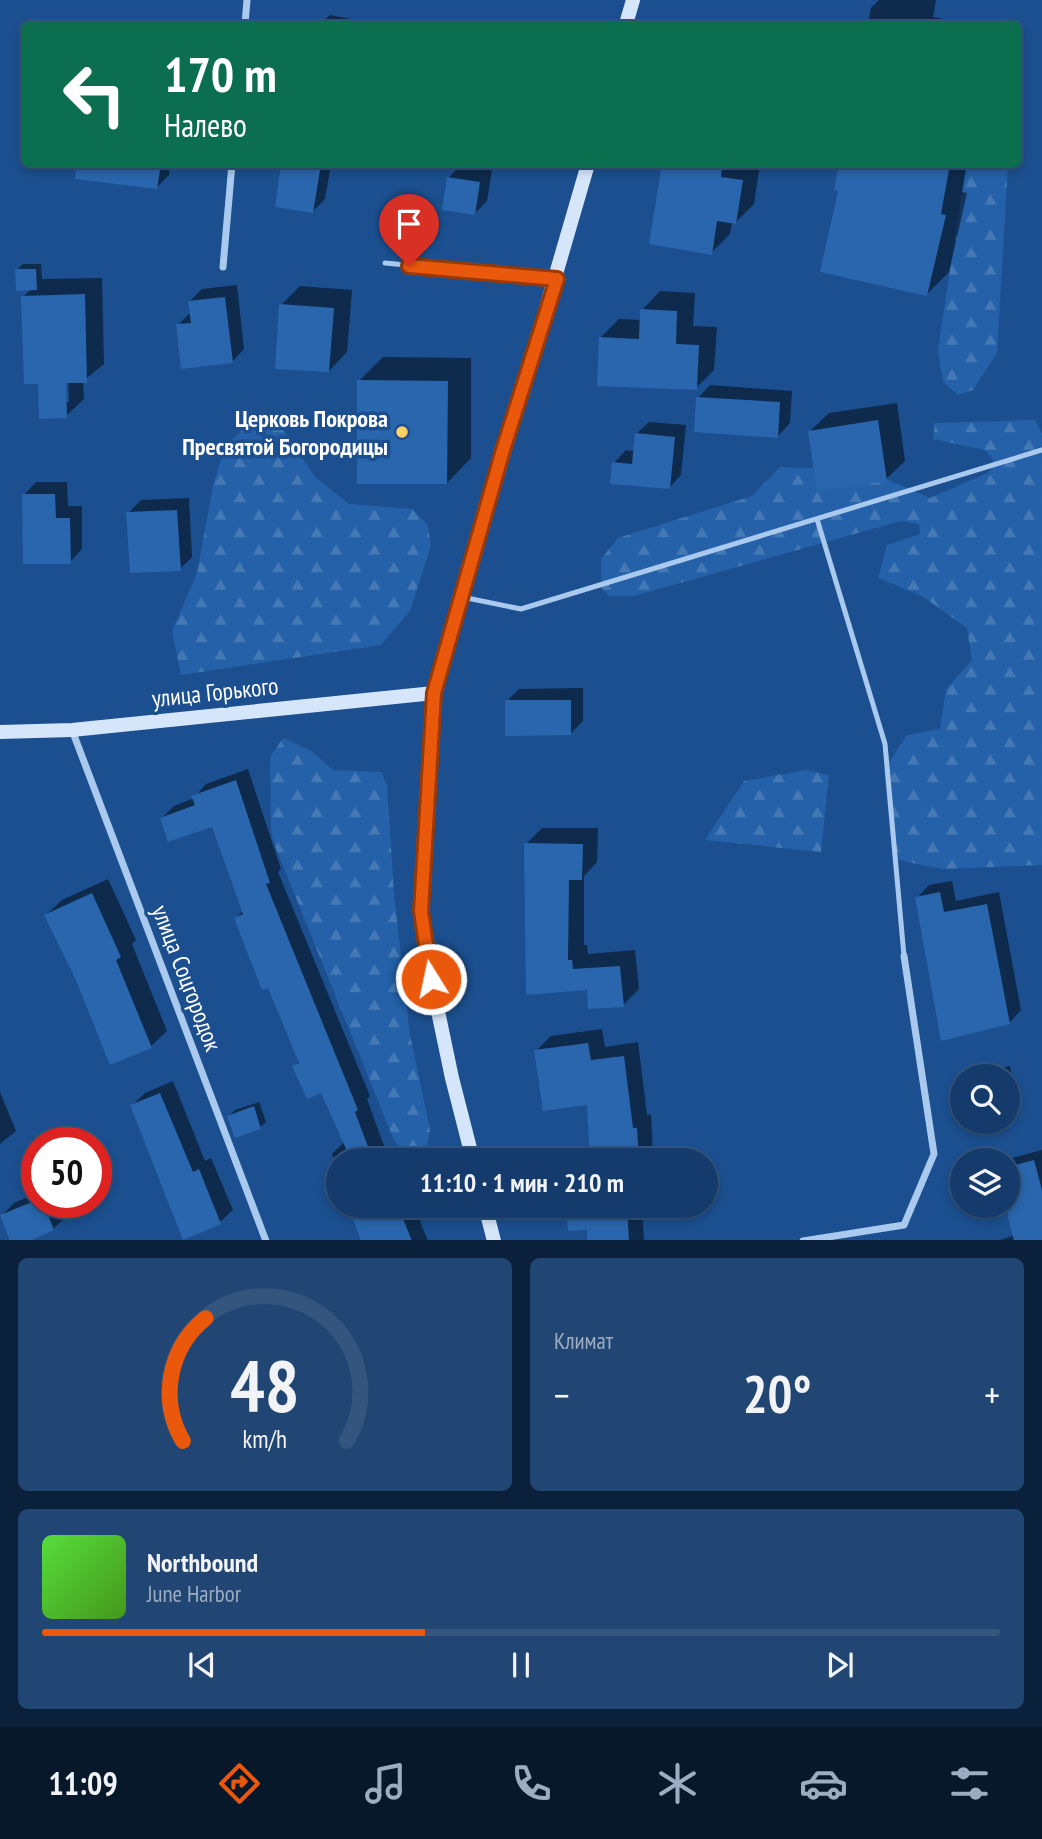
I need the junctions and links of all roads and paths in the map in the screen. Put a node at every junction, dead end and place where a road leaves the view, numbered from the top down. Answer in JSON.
{"nodes":[{"id":1,"x":247,"y":0,"type":"edge"},
{"id":2,"x":633,"y":0,"type":"edge"},
{"id":3,"x":245,"y":21,"type":"edge"},
{"id":4,"x":627,"y":21,"type":"edge"},
{"id":5,"x":232,"y":168,"type":"edge"},
{"id":6,"x":587,"y":168,"type":"edge"},
{"id":7,"x":385,"y":264,"type":"dead end"},
{"id":8,"x":223,"y":267,"type":"dead end"},
{"id":9,"x":557,"y":279,"type":"junction"},
{"id":10,"x":1042,"y":450,"type":"edge"},
{"id":11,"x":817,"y":519,"type":"junction"},
{"id":12,"x":463,"y":597,"type":"junction"},
{"id":13,"x":434,"y":693,"type":"junction"},
{"id":14,"x":72,"y":730,"type":"junction"},
{"id":15,"x":0,"y":732,"type":"edge"},
{"id":16,"x":904,"y":956,"type":"joint"},
{"id":17,"x":470,"y":1148,"type":"edge"},
{"id":18,"x":488,"y":1218,"type":"edge"},
{"id":19,"x":266,"y":1240,"type":"edge"},
{"id":20,"x":494,"y":1240,"type":"edge"},
{"id":21,"x":809,"y":1240,"type":"edge"}],
"edges":[{"from":1,"to":3,"type":"street"},
{"from":2,"to":4,"type":"main road"},
{"from":5,"to":8,"type":"street"},
{"from":6,"to":9,"type":"main road"},
{"from":7,"to":9,"type":"lane"},
{"from":9,"to":12,"type":"main road"},
{"from":10,"to":11,"type":"lane"},
{"from":11,"to":12,"type":"lane"},
{"from":11,"to":16,"type":"lane"},
{"from":12,"to":13,"type":"main road"},
{"from":13,"to":14,"type":"main road","name":"улица Горького"},
{"from":13,"to":17,"type":"main road"},
{"from":14,"to":15,"type":"main road","name":"улица Горького"},
{"from":14,"to":19,"type":"street","name":"улица Соцгородок"},
{"from":16,"to":21,"type":"street"},
{"from":18,"to":20,"type":"main road"}]}
